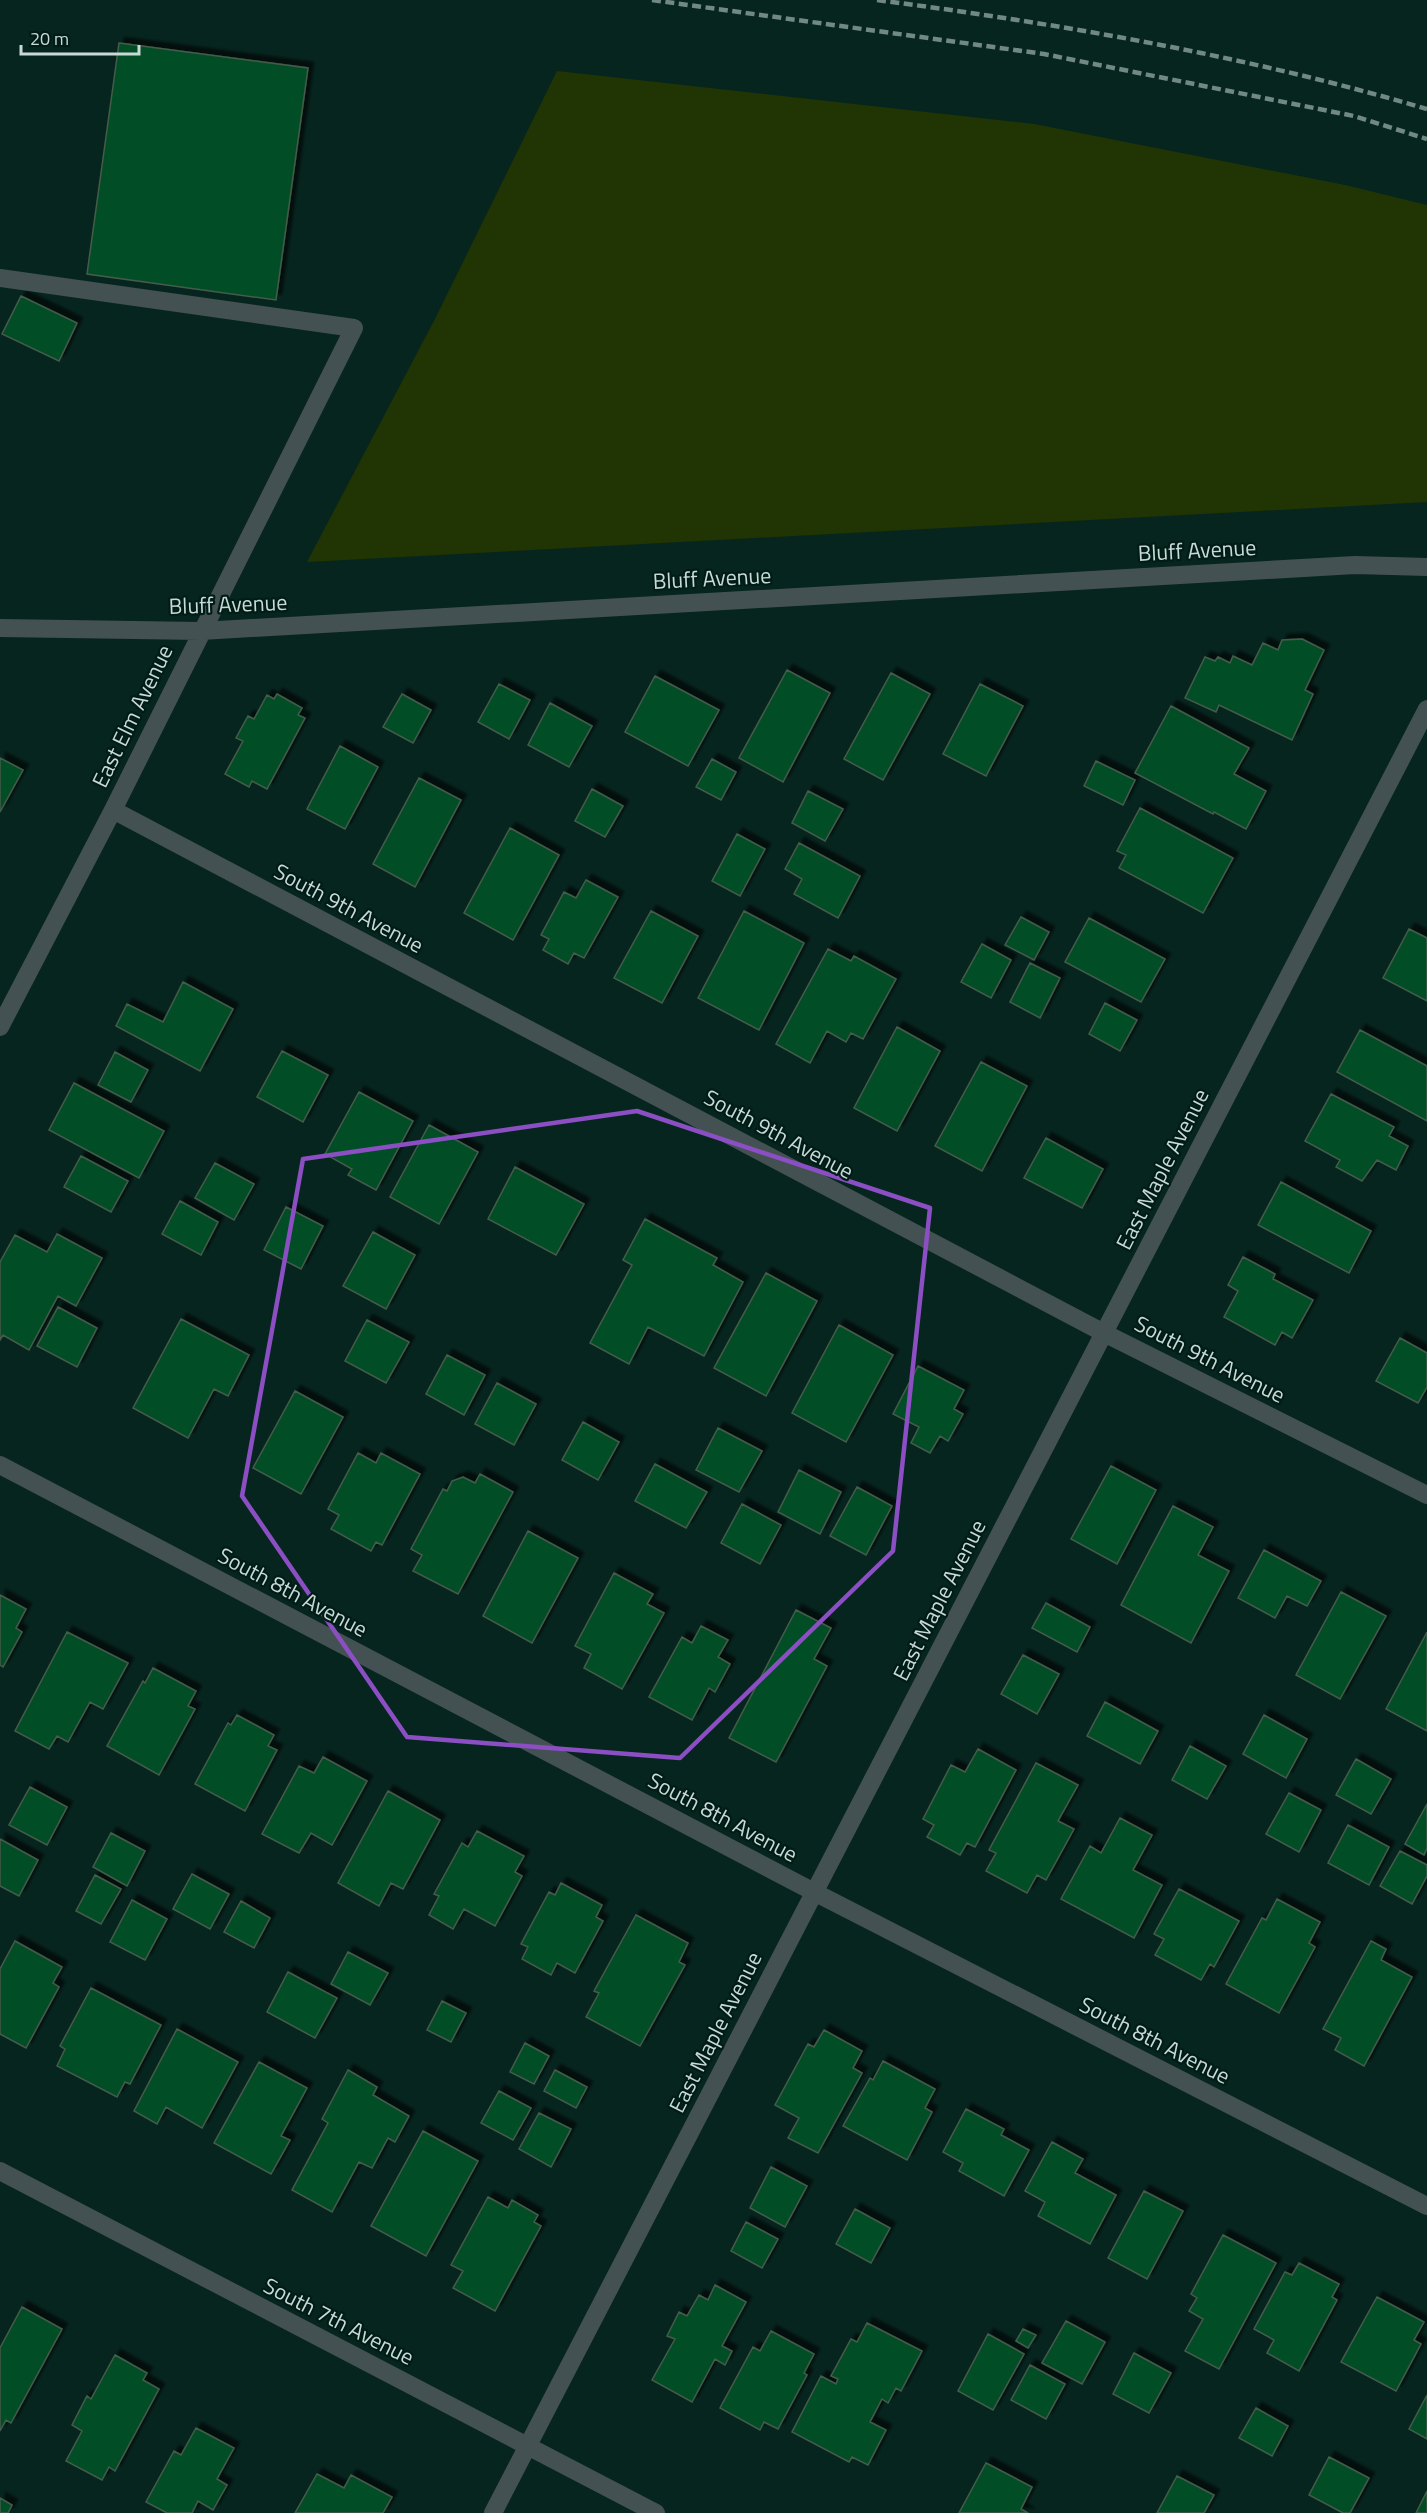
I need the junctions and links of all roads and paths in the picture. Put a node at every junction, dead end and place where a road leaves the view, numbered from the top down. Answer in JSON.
{"nodes":[{"id":1,"x":0,"y":278,"type":"edge"},
{"id":2,"x":1427,"y":567,"type":"edge"},
{"id":3,"x":0,"y":628,"type":"edge"},
{"id":4,"x":201,"y":631,"type":"junction"},
{"id":5,"x":1427,"y":709,"type":"edge"},
{"id":6,"x":113,"y":810,"type":"junction"},
{"id":7,"x":0,"y":1027,"type":"edge"},
{"id":8,"x":1104,"y":1333,"type":"junction"},
{"id":9,"x":0,"y":1465,"type":"edge"},
{"id":10,"x":1427,"y":1495,"type":"edge"},
{"id":11,"x":814,"y":1892,"type":"junction"},
{"id":12,"x":0,"y":2171,"type":"edge"},
{"id":13,"x":1427,"y":2206,"type":"edge"},
{"id":14,"x":528,"y":2446,"type":"junction"},
{"id":15,"x":493,"y":2513,"type":"edge"},
{"id":16,"x":656,"y":2513,"type":"edge"}],
"edges":[{"from":1,"to":4,"type":"street","name":"East Elm Avenue"},
{"from":2,"to":4,"type":"street","name":"Bluff Avenue"},
{"from":3,"to":4,"type":"street","name":"Bluff Avenue"},
{"from":4,"to":6,"type":"street","name":"East Elm Avenue"},
{"from":5,"to":8,"type":"street","name":"East Maple Avenue"},
{"from":6,"to":7,"type":"street","name":"East Elm Avenue"},
{"from":6,"to":8,"type":"street","name":"South 9th Avenue"},
{"from":8,"to":10,"type":"street","name":"South 9th Avenue"},
{"from":8,"to":11,"type":"street","name":"East Maple Avenue"},
{"from":9,"to":11,"type":"street","name":"South 8th Avenue"},
{"from":11,"to":13,"type":"street","name":"South 8th Avenue"},
{"from":11,"to":14,"type":"street","name":"East Maple Avenue"},
{"from":12,"to":14,"type":"street","name":"South 7th Avenue"},
{"from":14,"to":15,"type":"street","name":"East Maple Avenue"},
{"from":14,"to":16,"type":"street","name":"South 7th Avenue"}]}
